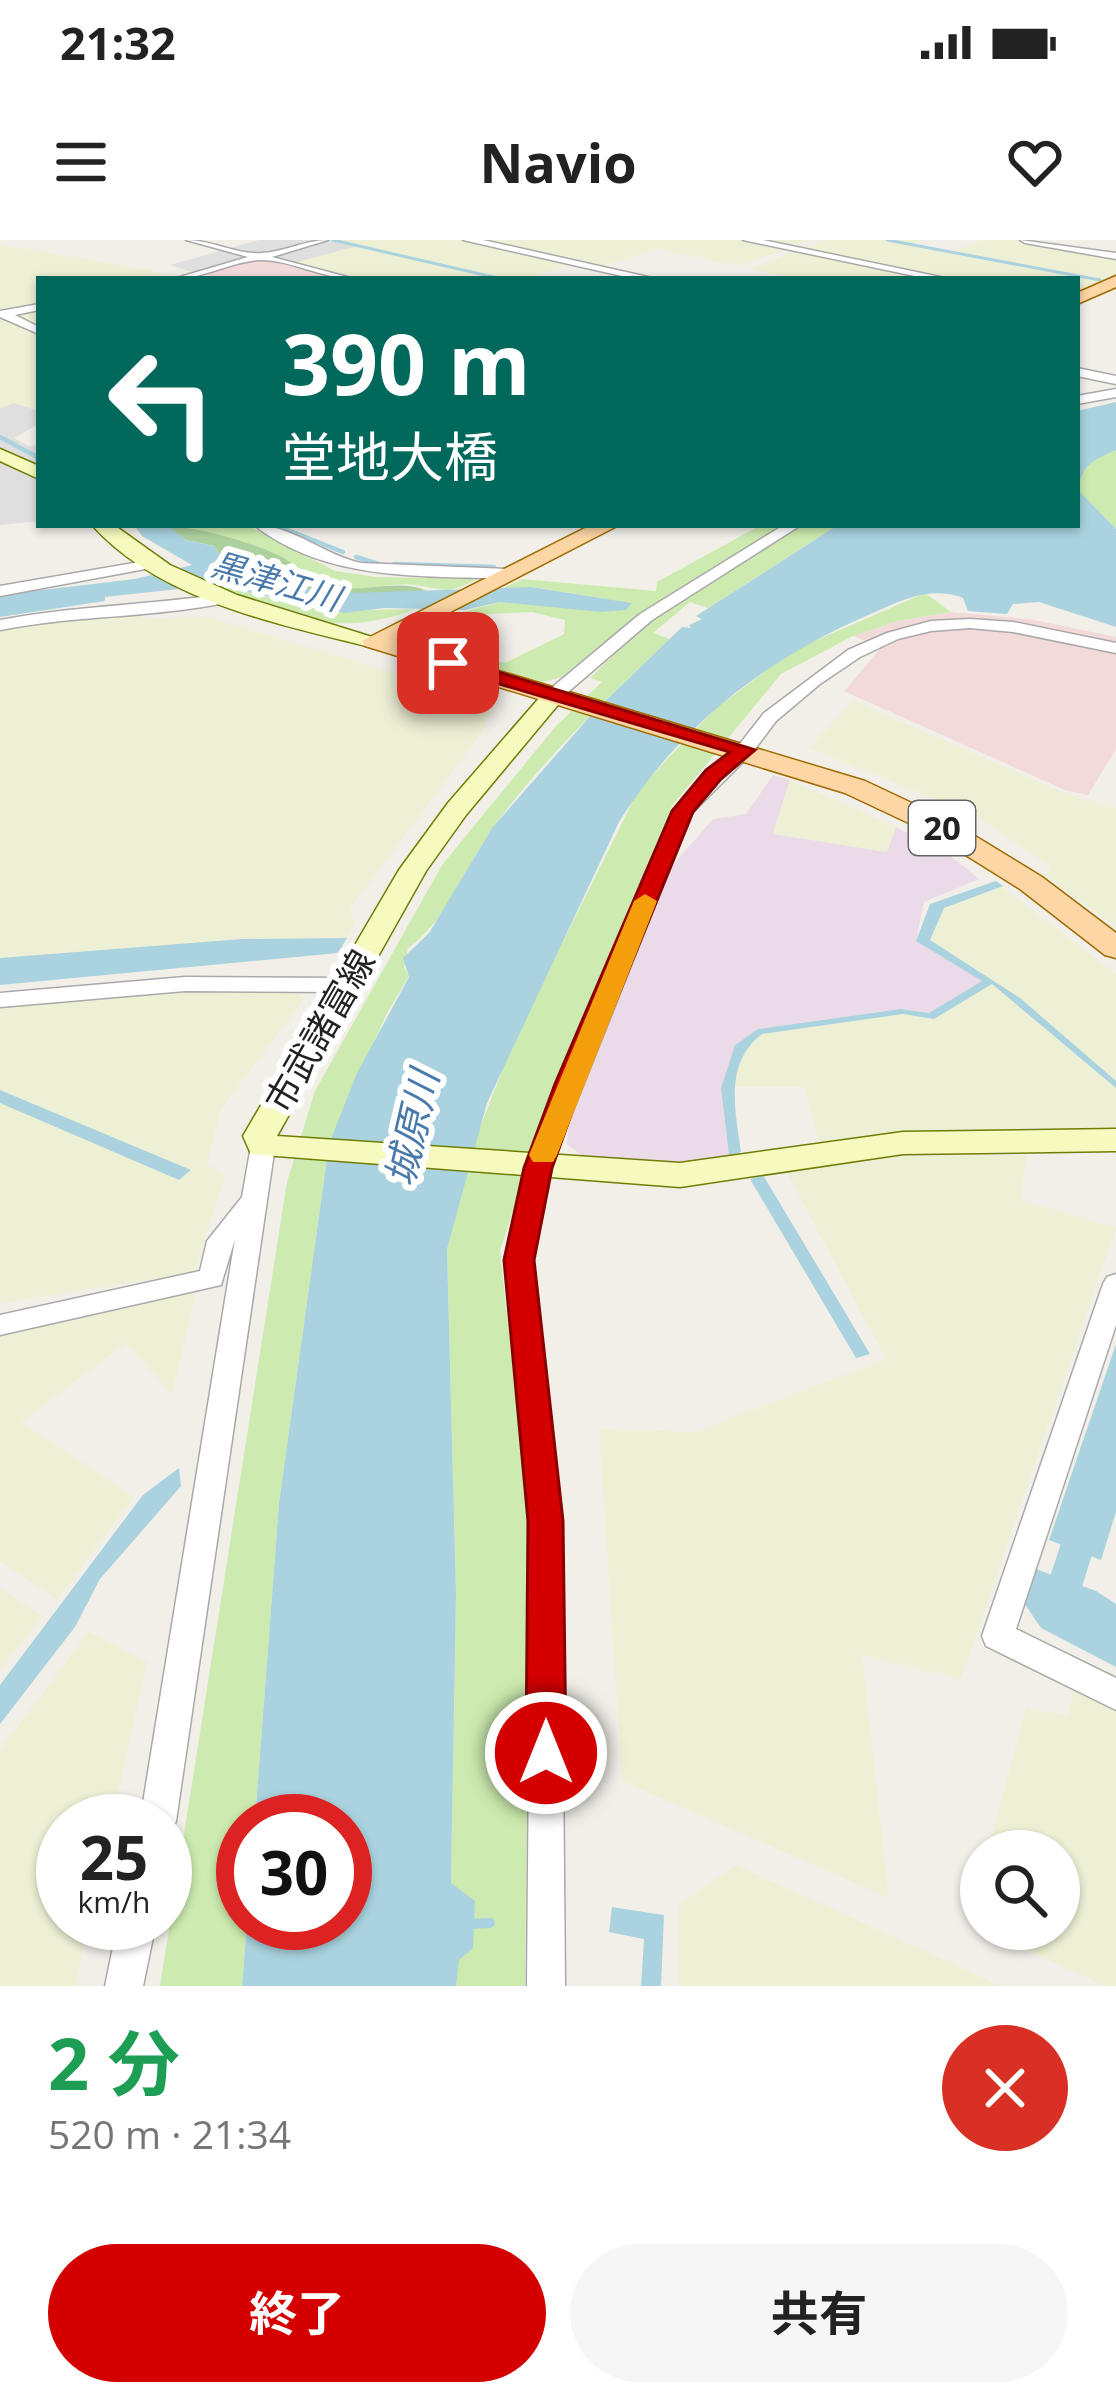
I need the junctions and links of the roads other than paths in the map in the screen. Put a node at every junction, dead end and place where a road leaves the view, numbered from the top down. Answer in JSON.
{"nodes":[{"id":1,"x":190,"y":240,"type":"edge"},
{"id":2,"x":323,"y":240,"type":"edge"},
{"id":3,"x":469,"y":240,"type":"edge"},
{"id":4,"x":748,"y":240,"type":"edge"},
{"id":5,"x":1025,"y":240,"type":"edge"},
{"id":6,"x":1116,"y":256,"type":"edge"},
{"id":7,"x":262,"y":257,"type":"junction"},
{"id":8,"x":196,"y":276,"type":"edge"},
{"id":9,"x":338,"y":276,"type":"edge"},
{"id":10,"x":637,"y":276,"type":"edge"},
{"id":11,"x":930,"y":276,"type":"edge"},
{"id":12,"x":1116,"y":280,"type":"edge"},
{"id":13,"x":0,"y":298,"type":"edge"},
{"id":14,"x":1080,"y":298,"type":"edge"},
{"id":15,"x":36,"y":307,"type":"edge"},
{"id":16,"x":3,"y":314,"type":"edge"},
{"id":17,"x":36,"y":330,"type":"edge"},
{"id":18,"x":1080,"y":373,"type":"edge"},
{"id":19,"x":1116,"y":380,"type":"edge"},
{"id":20,"x":1116,"y":393,"type":"edge"},
{"id":21,"x":1080,"y":399,"type":"edge"},
{"id":22,"x":0,"y":454,"type":"edge"},
{"id":23,"x":36,"y":472,"type":"edge"},
{"id":24,"x":106,"y":528,"type":"edge"},
{"id":25,"x":267,"y":528,"type":"edge"},
{"id":26,"x":602,"y":528,"type":"edge"},
{"id":27,"x":789,"y":528,"type":"edge"},
{"id":28,"x":157,"y":567,"type":"junction"},
{"id":29,"x":504,"y":577,"type":"junction"},
{"id":30,"x":0,"y":591,"type":"edge"},
{"id":31,"x":218,"y":596,"type":"junction"},
{"id":32,"x":0,"y":625,"type":"edge"},
{"id":33,"x":374,"y":641,"type":"junction"},
{"id":34,"x":1116,"y":648,"type":"edge"},
{"id":35,"x":555,"y":694,"type":"junction"},
{"id":36,"x":745,"y":750,"type":"junction"},
{"id":37,"x":1116,"y":948,"type":"edge"},
{"id":38,"x":344,"y":985,"type":"junction"},
{"id":39,"x":0,"y":1000,"type":"edge"},
{"id":40,"x":1116,"y":1140,"type":"edge"},
{"id":41,"x":268,"y":1148,"type":"junction"},
{"id":42,"x":538,"y":1168,"type":"junction"},
{"id":43,"x":254,"y":1197,"type":"junction"},
{"id":44,"x":1116,"y":1284,"type":"edge"},
{"id":45,"x":0,"y":1325,"type":"edge"},
{"id":46,"x":1116,"y":1694,"type":"edge"},
{"id":47,"x":162,"y":1794,"type":"edge"},
{"id":48,"x":131,"y":1950,"type":"edge"},
{"id":49,"x":124,"y":1986,"type":"edge"},
{"id":50,"x":546,"y":1986,"type":"edge"}],
"edges":[{"from":1,"to":7,"type":"street"},
{"from":2,"to":7,"type":"street"},
{"from":3,"to":10,"type":"street"},
{"from":4,"to":11,"type":"street"},
{"from":5,"to":6,"type":"street"},
{"from":7,"to":8,"type":"street"},
{"from":7,"to":9,"type":"street"},
{"from":12,"to":14,"type":"main road"},
{"from":13,"to":15,"type":"street"},
{"from":15,"to":16,"type":"street"},
{"from":16,"to":17,"type":"street"},
{"from":18,"to":19,"type":"street"},
{"from":20,"to":21,"type":"street"},
{"from":22,"to":23,"type":"main road"},
{"from":24,"to":28,"type":"main road"},
{"from":25,"to":29,"type":"street"},
{"from":26,"to":29,"type":"main road"},
{"from":27,"to":35,"type":"street"},
{"from":28,"to":30,"type":"street"},
{"from":28,"to":31,"type":"main road"},
{"from":29,"to":33,"type":"main road"},
{"from":31,"to":32,"type":"street"},
{"from":31,"to":33,"type":"main road"},
{"from":33,"to":35,"type":"main road","number":"20"},
{"from":34,"to":36,"type":"street"},
{"from":35,"to":36,"type":"main road","number":"20"},
{"from":35,"to":38,"type":"main road","name":"市武諸富線"},
{"from":36,"to":37,"type":"main road","number":"20"},
{"from":36,"to":42,"type":"street"},
{"from":38,"to":39,"type":"street"},
{"from":38,"to":41,"type":"main road","name":"市武諸富線"},
{"from":40,"to":42,"type":"main road","name":"市武諸富線"},
{"from":41,"to":42,"type":"main road","name":"市武諸富線"},
{"from":41,"to":43,"type":"street"},
{"from":42,"to":50,"type":"street"},
{"from":43,"to":45,"type":"street"},
{"from":43,"to":47,"type":"street"},
{"from":44,"to":46,"type":"street"},
{"from":48,"to":49,"type":"street"}]}
